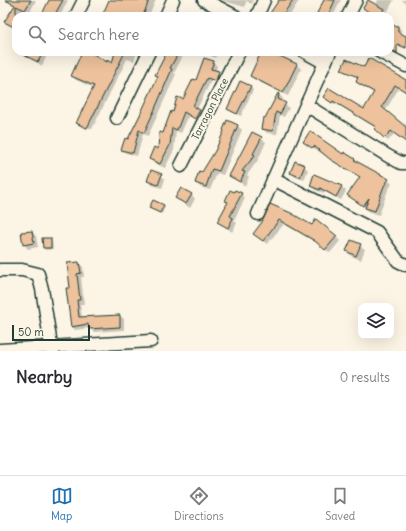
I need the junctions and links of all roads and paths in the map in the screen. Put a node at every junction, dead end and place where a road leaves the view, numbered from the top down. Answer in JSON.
{"nodes":[{"id":1,"x":84,"y":0,"type":"edge"},
{"id":2,"x":173,"y":0,"type":"edge"},
{"id":3,"x":204,"y":0,"type":"edge"},
{"id":4,"x":264,"y":0,"type":"edge"},
{"id":5,"x":356,"y":0,"type":"edge"},
{"id":6,"x":78,"y":12,"type":"edge"},
{"id":7,"x":168,"y":12,"type":"edge"},
{"id":8,"x":227,"y":12,"type":"edge"},
{"id":9,"x":259,"y":12,"type":"edge"},
{"id":10,"x":350,"y":12,"type":"edge"},
{"id":11,"x":147,"y":56,"type":"edge"},
{"id":12,"x":237,"y":56,"type":"edge"},
{"id":13,"x":387,"y":56,"type":"edge"},
{"id":14,"x":327,"y":58,"type":"edge"},
{"id":15,"x":406,"y":66,"type":"edge"},
{"id":16,"x":306,"y":105,"type":"junction"},
{"id":17,"x":117,"y":118,"type":"dead end"},
{"id":18,"x":406,"y":163,"type":"edge"},
{"id":19,"x":181,"y":166,"type":"dead end"},
{"id":20,"x":273,"y":179,"type":"junction"},
{"id":21,"x":258,"y":214,"type":"dead end"},
{"id":22,"x":406,"y":265,"type":"edge"},
{"id":23,"x":0,"y":270,"type":"edge"},
{"id":24,"x":151,"y":341,"type":"dead end"},
{"id":25,"x":52,"y":348,"type":"edge"},
{"id":26,"x":0,"y":350,"type":"edge"}],
"edges":[{"from":1,"to":6,"type":"street"},
{"from":2,"to":7,"type":"street"},
{"from":3,"to":8,"type":"street"},
{"from":4,"to":9,"type":"street"},
{"from":5,"to":10,"type":"street"},
{"from":11,"to":17,"type":"street"},
{"from":12,"to":19,"type":"street","name":"Tarragon Place"},
{"from":13,"to":15,"type":"street"},
{"from":14,"to":16,"type":"street"},
{"from":16,"to":18,"type":"street"},
{"from":16,"to":20,"type":"street"},
{"from":20,"to":21,"type":"street"},
{"from":20,"to":22,"type":"street"},
{"from":23,"to":25,"type":"street"},
{"from":24,"to":25,"type":"street"},
{"from":25,"to":26,"type":"street"}]}
